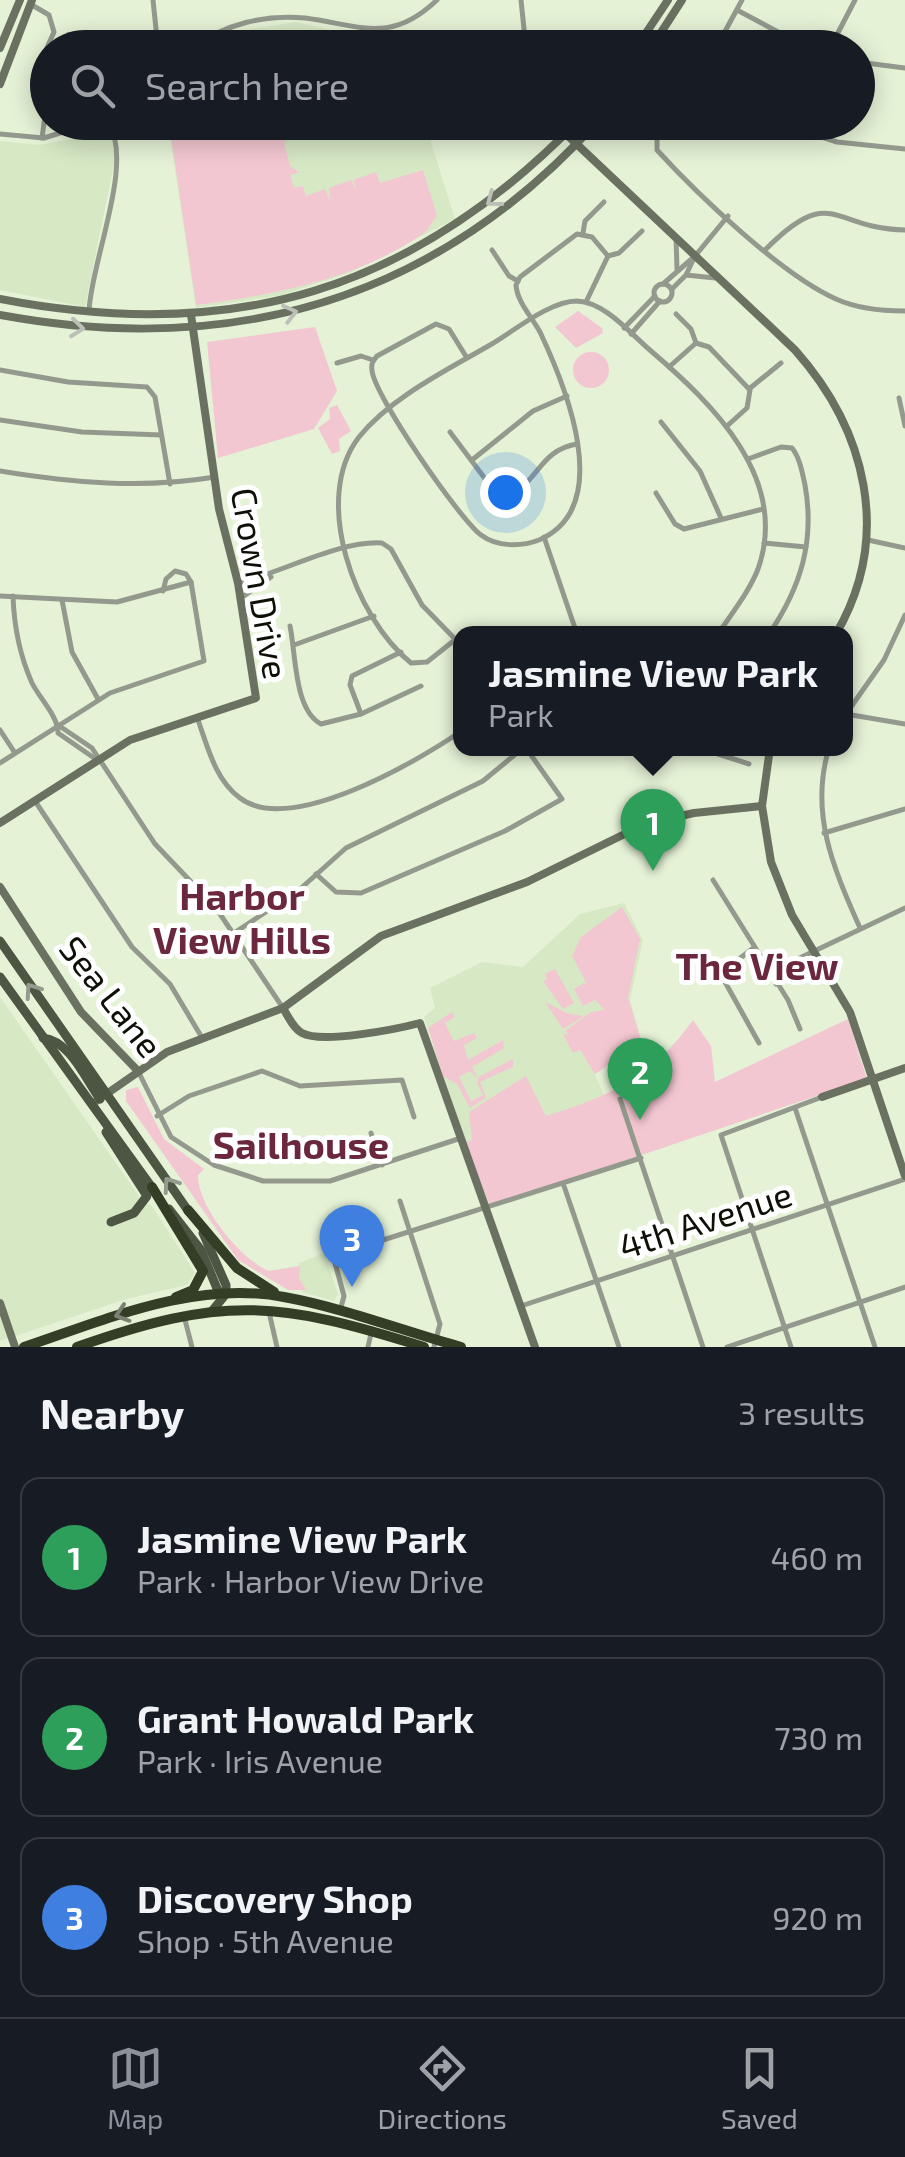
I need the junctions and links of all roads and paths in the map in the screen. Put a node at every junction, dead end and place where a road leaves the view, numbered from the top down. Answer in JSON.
{"nodes":[{"id":1,"x":20,"y":0,"type":"edge"},
{"id":2,"x":154,"y":0,"type":"edge"},
{"id":3,"x":437,"y":0,"type":"edge"},
{"id":4,"x":521,"y":0,"type":"edge"},
{"id":5,"x":668,"y":0,"type":"edge"},
{"id":6,"x":682,"y":0,"type":"edge"},
{"id":7,"x":742,"y":0,"type":"edge"},
{"id":8,"x":855,"y":0,"type":"edge"},
{"id":9,"x":31,"y":2,"type":"edge"},
{"id":10,"x":737,"y":10,"type":"junction"},
{"id":11,"x":54,"y":30,"type":"edge"},
{"id":12,"x":157,"y":30,"type":"edge"},
{"id":13,"x":224,"y":30,"type":"edge"},
{"id":14,"x":366,"y":30,"type":"edge"},
{"id":15,"x":366,"y":30,"type":"edge"},
{"id":16,"x":524,"y":30,"type":"edge"},
{"id":17,"x":648,"y":30,"type":"edge"},
{"id":18,"x":663,"y":30,"type":"edge"},
{"id":19,"x":726,"y":30,"type":"edge"},
{"id":20,"x":774,"y":30,"type":"edge"},
{"id":21,"x":839,"y":30,"type":"edge"},
{"id":22,"x":0,"y":48,"type":"edge"},
{"id":23,"x":875,"y":64,"type":"edge"},
{"id":24,"x":905,"y":68,"type":"edge"},
{"id":25,"x":0,"y":84,"type":"edge"},
{"id":26,"x":0,"y":134,"type":"edge"},
{"id":27,"x":30,"y":137,"type":"edge"},
{"id":28,"x":115,"y":140,"type":"edge"},
{"id":29,"x":560,"y":140,"type":"edge"},
{"id":30,"x":571,"y":140,"type":"edge"},
{"id":31,"x":580,"y":140,"type":"edge"},
{"id":32,"x":657,"y":140,"type":"edge"},
{"id":33,"x":831,"y":140,"type":"edge"},
{"id":34,"x":576,"y":145,"type":"junction"},
{"id":35,"x":905,"y":149,"type":"edge"},
{"id":36,"x":604,"y":202,"type":"dead end"},
{"id":37,"x":728,"y":216,"type":"junction"},
{"id":38,"x":905,"y":230,"type":"edge"},
{"id":39,"x":642,"y":232,"type":"dead end"},
{"id":40,"x":583,"y":234,"type":"junction"},
{"id":41,"x":676,"y":238,"type":"junction"},
{"id":42,"x":492,"y":250,"type":"dead end"},
{"id":43,"x":765,"y":250,"type":"junction"},
{"id":44,"x":608,"y":256,"type":"junction"},
{"id":45,"x":695,"y":256,"type":"junction"},
{"id":46,"x":678,"y":269,"type":"junction"},
{"id":47,"x":686,"y":275,"type":"junction"},
{"id":48,"x":715,"y":278,"type":"junction"},
{"id":49,"x":518,"y":281,"type":"junction"},
{"id":50,"x":663,"y":284,"type":"junction"},
{"id":51,"x":672,"y":289,"type":"junction"},
{"id":52,"x":0,"y":299,"type":"edge"},
{"id":53,"x":658,"y":299,"type":"junction"},
{"id":54,"x":586,"y":302,"type":"junction"},
{"id":55,"x":905,"y":311,"type":"edge"},
{"id":56,"x":89,"y":314,"type":"junction"},
{"id":57,"x":191,"y":314,"type":"junction"},
{"id":58,"x":676,"y":314,"type":"dead end"},
{"id":59,"x":0,"y":315,"type":"edge"},
{"id":60,"x":534,"y":320,"type":"junction"},
{"id":61,"x":624,"y":328,"type":"junction"},
{"id":62,"x":194,"y":329,"type":"junction"},
{"id":63,"x":631,"y":334,"type":"junction"},
{"id":64,"x":696,"y":343,"type":"junction"},
{"id":65,"x":467,"y":358,"type":"junction"},
{"id":66,"x":373,"y":360,"type":"junction"},
{"id":67,"x":337,"y":363,"type":"dead end"},
{"id":68,"x":781,"y":363,"type":"dead end"},
{"id":69,"x":670,"y":367,"type":"junction"},
{"id":70,"x":0,"y":370,"type":"edge"},
{"id":71,"x":749,"y":389,"type":"junction"},
{"id":72,"x":567,"y":396,"type":"junction"},
{"id":73,"x":899,"y":398,"type":"dead end"},
{"id":74,"x":389,"y":410,"type":"junction"},
{"id":75,"x":0,"y":420,"type":"edge"},
{"id":76,"x":661,"y":422,"type":"dead end"},
{"id":77,"x":728,"y":426,"type":"junction"},
{"id":78,"x":905,"y":426,"type":"edge"},
{"id":79,"x":450,"y":432,"type":"dead end"},
{"id":80,"x":162,"y":434,"type":"junction"},
{"id":81,"x":578,"y":444,"type":"junction"},
{"id":82,"x":748,"y":459,"type":"junction"},
{"id":83,"x":472,"y":460,"type":"junction"},
{"id":84,"x":0,"y":471,"type":"edge"},
{"id":85,"x":216,"y":477,"type":"junction"},
{"id":86,"x":170,"y":484,"type":"junction"},
{"id":87,"x":656,"y":494,"type":"dead end"},
{"id":88,"x":763,"y":509,"type":"junction"},
{"id":89,"x":721,"y":518,"type":"junction"},
{"id":90,"x":544,"y":538,"type":"junction"},
{"id":91,"x":868,"y":540,"type":"junction"},
{"id":92,"x":764,"y":542,"type":"junction"},
{"id":93,"x":807,"y":547,"type":"junction"},
{"id":94,"x":345,"y":548,"type":"junction"},
{"id":95,"x":905,"y":548,"type":"edge"},
{"id":96,"x":273,"y":576,"type":"junction"},
{"id":97,"x":251,"y":580,"type":"junction"},
{"id":98,"x":191,"y":582,"type":"junction"},
{"id":99,"x":238,"y":582,"type":"junction"},
{"id":100,"x":164,"y":591,"type":"junction"},
{"id":101,"x":254,"y":591,"type":"junction"},
{"id":102,"x":0,"y":596,"type":"edge"},
{"id":103,"x":13,"y":596,"type":"junction"},
{"id":104,"x":241,"y":598,"type":"junction"},
{"id":105,"x":62,"y":599,"type":"junction"},
{"id":106,"x":905,"y":614,"type":"edge"},
{"id":107,"x":374,"y":616,"type":"junction"},
{"id":108,"x":290,"y":626,"type":"dead end"},
{"id":109,"x":574,"y":626,"type":"edge"},
{"id":110,"x":723,"y":626,"type":"edge"},
{"id":111,"x":775,"y":626,"type":"edge"},
{"id":112,"x":839,"y":626,"type":"edge"},
{"id":113,"x":901,"y":634,"type":"edge"},
{"id":114,"x":453,"y":637,"type":"edge"},
{"id":115,"x":453,"y":645,"type":"edge"},
{"id":116,"x":294,"y":646,"type":"junction"},
{"id":117,"x":401,"y":652,"type":"junction"},
{"id":118,"x":421,"y":686,"type":"dead end"},
{"id":119,"x":98,"y":699,"type":"junction"},
{"id":120,"x":853,"y":704,"type":"edge"},
{"id":121,"x":362,"y":714,"type":"junction"},
{"id":122,"x":853,"y":715,"type":"edge"},
{"id":123,"x":197,"y":717,"type":"junction"},
{"id":124,"x":905,"y":724,"type":"edge"},
{"id":125,"x":58,"y":725,"type":"junction"},
{"id":126,"x":0,"y":730,"type":"edge"},
{"id":127,"x":453,"y":736,"type":"edge"},
{"id":128,"x":15,"y":753,"type":"junction"},
{"id":129,"x":514,"y":756,"type":"edge"},
{"id":130,"x":530,"y":756,"type":"edge"},
{"id":131,"x":724,"y":756,"type":"edge"},
{"id":132,"x":768,"y":756,"type":"edge"},
{"id":133,"x":828,"y":756,"type":"edge"},
{"id":134,"x":96,"y":760,"type":"junction"},
{"id":135,"x":0,"y":763,"type":"edge"},
{"id":136,"x":748,"y":764,"type":"dead end"},
{"id":137,"x":35,"y":801,"type":"junction"},
{"id":138,"x":762,"y":806,"type":"junction"},
{"id":139,"x":905,"y":810,"type":"edge"},
{"id":140,"x":0,"y":823,"type":"edge"},
{"id":141,"x":824,"y":833,"type":"junction"},
{"id":142,"x":316,"y":874,"type":"junction"},
{"id":143,"x":712,"y":880,"type":"dead end"},
{"id":144,"x":0,"y":887,"type":"edge"},
{"id":145,"x":905,"y":908,"type":"edge"},
{"id":146,"x":860,"y":928,"type":"junction"},
{"id":147,"x":234,"y":933,"type":"junction"},
{"id":148,"x":0,"y":941,"type":"edge"},
{"id":149,"x":752,"y":949,"type":"junction"},
{"id":150,"x":809,"y":953,"type":"junction"},
{"id":151,"x":768,"y":973,"type":"junction"},
{"id":152,"x":0,"y":976,"type":"edge"},
{"id":153,"x":776,"y":984,"type":"junction"},
{"id":154,"x":283,"y":1008,"type":"junction"},
{"id":155,"x":800,"y":1029,"type":"dead end"},
{"id":156,"x":201,"y":1036,"type":"junction"},
{"id":157,"x":759,"y":1043,"type":"dead end"},
{"id":158,"x":905,"y":1068,"type":"edge"},
{"id":159,"x":138,"y":1071,"type":"junction"},
{"id":160,"x":873,"y":1079,"type":"junction"},
{"id":161,"x":822,"y":1097,"type":"joint"},
{"id":162,"x":99,"y":1099,"type":"junction"},
{"id":163,"x":620,"y":1099,"type":"dead end"},
{"id":164,"x":794,"y":1107,"type":"junction"},
{"id":165,"x":100,"y":1115,"type":"junction"},
{"id":166,"x":157,"y":1116,"type":"junction"},
{"id":167,"x":414,"y":1118,"type":"dead end"},
{"id":168,"x":371,"y":1132,"type":"dead end"},
{"id":169,"x":458,"y":1140,"type":"junction"},
{"id":170,"x":641,"y":1158,"type":"junction"},
{"id":171,"x":382,"y":1164,"type":"junction"},
{"id":172,"x":905,"y":1177,"type":"edge"},
{"id":173,"x":564,"y":1186,"type":"junction"},
{"id":174,"x":152,"y":1187,"type":"junction"},
{"id":175,"x":400,"y":1201,"type":"dead end"},
{"id":176,"x":827,"y":1205,"type":"junction"},
{"id":177,"x":488,"y":1209,"type":"junction"},
{"id":178,"x":188,"y":1210,"type":"junction"},
{"id":179,"x":111,"y":1222,"type":"dead end"},
{"id":180,"x":752,"y":1230,"type":"junction"},
{"id":181,"x":410,"y":1234,"type":"junction"},
{"id":182,"x":673,"y":1256,"type":"junction"},
{"id":183,"x":595,"y":1282,"type":"junction"},
{"id":184,"x":905,"y":1288,"type":"edge"},
{"id":185,"x":284,"y":1296,"type":"junction"},
{"id":186,"x":224,"y":1299,"type":"junction"},
{"id":187,"x":860,"y":1302,"type":"junction"},
{"id":188,"x":0,"y":1303,"type":"edge"},
{"id":189,"x":163,"y":1303,"type":"junction"},
{"id":190,"x":522,"y":1306,"type":"junction"},
{"id":191,"x":269,"y":1309,"type":"junction"},
{"id":192,"x":340,"y":1311,"type":"junction"},
{"id":193,"x":183,"y":1315,"type":"junction"},
{"id":194,"x":373,"y":1326,"type":"junction"},
{"id":195,"x":784,"y":1328,"type":"junction"},
{"id":196,"x":106,"y":1342,"type":"edge"},
{"id":197,"x":435,"y":1344,"type":"edge"},
{"id":198,"x":16,"y":1347,"type":"edge"},
{"id":199,"x":24,"y":1347,"type":"edge"},
{"id":200,"x":78,"y":1347,"type":"edge"},
{"id":201,"x":192,"y":1347,"type":"edge"},
{"id":202,"x":277,"y":1347,"type":"edge"},
{"id":203,"x":368,"y":1347,"type":"edge"},
{"id":204,"x":424,"y":1347,"type":"edge"},
{"id":205,"x":461,"y":1347,"type":"edge"},
{"id":206,"x":535,"y":1347,"type":"edge"},
{"id":207,"x":619,"y":1347,"type":"edge"},
{"id":208,"x":702,"y":1347,"type":"edge"},
{"id":209,"x":727,"y":1347,"type":"edge"},
{"id":210,"x":791,"y":1347,"type":"edge"},
{"id":211,"x":875,"y":1347,"type":"edge"}],
"edges":[{"from":1,"to":22,"type":"street"},
{"from":2,"to":12,"type":"street"},
{"from":3,"to":15,"type":"street"},
{"from":4,"to":16,"type":"street"},
{"from":5,"to":17,"type":"street"},
{"from":6,"to":18,"type":"street"},
{"from":7,"to":10,"type":"street"},
{"from":8,"to":21,"type":"street"},
{"from":9,"to":11,"type":"street"},
{"from":9,"to":25,"type":"street"},
{"from":10,"to":19,"type":"street"},
{"from":10,"to":20,"type":"street"},
{"from":13,"to":14,"type":"street"},
{"from":23,"to":24,"type":"street"},
{"from":26,"to":27,"type":"street"},
{"from":28,"to":56,"type":"street"},
{"from":29,"to":57,"type":"street","one_way":true},
{"from":30,"to":34,"type":"street"},
{"from":31,"to":34,"type":"street"},
{"from":32,"to":37,"type":"street"},
{"from":33,"to":35,"type":"street"},
{"from":34,"to":41,"type":"street"},
{"from":62,"to":34,"type":"street","one_way":true},
{"from":36,"to":40,"type":"street"},
{"from":37,"to":43,"type":"street"},
{"from":37,"to":45,"type":"street"},
{"from":38,"to":43,"type":"street"},
{"from":39,"to":44,"type":"street"},
{"from":40,"to":44,"type":"street"},
{"from":40,"to":49,"type":"street"},
{"from":41,"to":45,"type":"street"},
{"from":41,"to":46,"type":"street"},
{"from":42,"to":49,"type":"street"},
{"from":43,"to":55,"type":"street"},
{"from":44,"to":54,"type":"street"},
{"from":45,"to":46,"type":"street"},
{"from":45,"to":47,"type":"street"},
{"from":45,"to":48,"type":"street"},
{"from":46,"to":50,"type":"street"},
{"from":47,"to":48,"type":"street"},
{"from":47,"to":51,"type":"street"},
{"from":48,"to":91,"type":"street"},
{"from":49,"to":60,"type":"street"},
{"from":50,"to":51,"type":"street"},
{"from":50,"to":53,"type":"street"},
{"from":51,"to":53,"type":"street"},
{"from":52,"to":56,"type":"street"},
{"from":53,"to":61,"type":"street"},
{"from":53,"to":63,"type":"street"},
{"from":54,"to":60,"type":"street"},
{"from":54,"to":61,"type":"street"},
{"from":56,"to":57,"type":"street"},
{"from":57,"to":62,"type":"street","name":"Crown Drive"},
{"from":58,"to":64,"type":"street"},
{"from":59,"to":62,"type":"street","one_way":true},
{"from":60,"to":65,"type":"street"},
{"from":60,"to":72,"type":"street"},
{"from":61,"to":63,"type":"street"},
{"from":62,"to":85,"type":"street","name":"Crown Drive"},
{"from":63,"to":69,"type":"street"},
{"from":64,"to":69,"type":"street"},
{"from":64,"to":71,"type":"street"},
{"from":65,"to":66,"type":"street"},
{"from":65,"to":74,"type":"street"},
{"from":66,"to":67,"type":"street"},
{"from":66,"to":74,"type":"street"},
{"from":68,"to":71,"type":"street"},
{"from":69,"to":77,"type":"street"},
{"from":70,"to":80,"type":"street"},
{"from":71,"to":77,"type":"street"},
{"from":72,"to":81,"type":"street"},
{"from":72,"to":83,"type":"street"},
{"from":73,"to":78,"type":"street"},
{"from":74,"to":90,"type":"street"},
{"from":74,"to":94,"type":"street"},
{"from":75,"to":80,"type":"street"},
{"from":76,"to":89,"type":"street"},
{"from":77,"to":82,"type":"street"},
{"from":79,"to":83,"type":"street"},
{"from":80,"to":86,"type":"street"},
{"from":81,"to":83,"type":"street"},
{"from":81,"to":90,"type":"street"},
{"from":82,"to":88,"type":"street"},
{"from":82,"to":93,"type":"street"},
{"from":84,"to":86,"type":"street"},
{"from":85,"to":86,"type":"street"},
{"from":85,"to":99,"type":"street","name":"Crown Drive"},
{"from":87,"to":89,"type":"street"},
{"from":88,"to":89,"type":"street"},
{"from":88,"to":92,"type":"street"},
{"from":90,"to":109,"type":"street"},
{"from":91,"to":95,"type":"street"},
{"from":91,"to":112,"type":"street"},
{"from":92,"to":93,"type":"street"},
{"from":92,"to":110,"type":"street"},
{"from":93,"to":111,"type":"street"},
{"from":94,"to":96,"type":"street"},
{"from":94,"to":107,"type":"street"},
{"from":94,"to":114,"type":"street"},
{"from":96,"to":97,"type":"street"},
{"from":96,"to":101,"type":"street"},
{"from":97,"to":99,"type":"street"},
{"from":97,"to":101,"type":"street"},
{"from":98,"to":100,"type":"street"},
{"from":98,"to":100,"type":"street"},
{"from":98,"to":119,"type":"street"},
{"from":99,"to":104,"type":"street","name":"Crown Drive"},
{"from":100,"to":105,"type":"street"},
{"from":101,"to":104,"type":"street"},
{"from":102,"to":103,"type":"street"},
{"from":103,"to":105,"type":"street"},
{"from":103,"to":125,"type":"street"},
{"from":104,"to":123,"type":"street","name":"Crown Drive"},
{"from":105,"to":119,"type":"street"},
{"from":106,"to":113,"type":"street"},
{"from":107,"to":116,"type":"street"},
{"from":107,"to":117,"type":"street"},
{"from":108,"to":116,"type":"street"},
{"from":113,"to":120,"type":"street"},
{"from":115,"to":117,"type":"street"},
{"from":116,"to":121,"type":"street"},
{"from":117,"to":121,"type":"street"},
{"from":118,"to":121,"type":"street"},
{"from":119,"to":125,"type":"street"},
{"from":122,"to":124,"type":"street"},
{"from":123,"to":127,"type":"street"},
{"from":123,"to":134,"type":"street","name":"Crown Drive"},
{"from":125,"to":128,"type":"street"},
{"from":125,"to":134,"type":"street"},
{"from":126,"to":128,"type":"street"},
{"from":128,"to":135,"type":"street"},
{"from":129,"to":142,"type":"street"},
{"from":130,"to":142,"type":"street"},
{"from":131,"to":136,"type":"street"},
{"from":132,"to":138,"type":"street"},
{"from":133,"to":141,"type":"street"},
{"from":134,"to":137,"type":"street","name":"Crown Drive"},
{"from":134,"to":147,"type":"street"},
{"from":137,"to":140,"type":"street","name":"Crown Drive"},
{"from":137,"to":156,"type":"street"},
{"from":138,"to":150,"type":"street"},
{"from":138,"to":154,"type":"street"},
{"from":139,"to":141,"type":"street"},
{"from":141,"to":146,"type":"street"},
{"from":142,"to":147,"type":"street"},
{"from":143,"to":149,"type":"street"},
{"from":144,"to":159,"type":"street","name":"Sea Lane"},
{"from":145,"to":146,"type":"street"},
{"from":146,"to":150,"type":"street"},
{"from":147,"to":154,"type":"street"},
{"from":162,"to":148,"type":"main road","one_way":true},
{"from":149,"to":151,"type":"street"},
{"from":149,"to":157,"type":"street"},
{"from":150,"to":151,"type":"street"},
{"from":150,"to":153,"type":"street"},
{"from":150,"to":160,"type":"street"},
{"from":151,"to":153,"type":"street"},
{"from":152,"to":162,"type":"main road"},
{"from":153,"to":155,"type":"street"},
{"from":154,"to":156,"type":"street"},
{"from":154,"to":169,"type":"street"},
{"from":156,"to":159,"type":"street"},
{"from":158,"to":160,"type":"street"},
{"from":159,"to":162,"type":"street"},
{"from":159,"to":166,"type":"street","name":"Sea Lane"},
{"from":160,"to":161,"type":"street"},
{"from":160,"to":172,"type":"street"},
{"from":161,"to":164,"type":"street"},
{"from":162,"to":165,"type":"main road"},
{"from":178,"to":162,"type":"main road","one_way":true},
{"from":163,"to":170,"type":"street"},
{"from":164,"to":176,"type":"street"},
{"from":164,"to":180,"type":"street"},
{"from":165,"to":174,"type":"main road"},
{"from":165,"to":179,"type":"main road"},
{"from":166,"to":167,"type":"street"},
{"from":166,"to":171,"type":"street","name":"Sea Lane"},
{"from":168,"to":171,"type":"street"},
{"from":169,"to":171,"type":"street","name":"Sea Lane"},
{"from":169,"to":177,"type":"street"},
{"from":170,"to":173,"type":"street"},
{"from":170,"to":182,"type":"street"},
{"from":172,"to":176,"type":"street","name":"4th Avenue"},
{"from":173,"to":177,"type":"street"},
{"from":173,"to":183,"type":"street"},
{"from":174,"to":186,"type":"main road"},
{"from":174,"to":189,"type":"highway"},
{"from":175,"to":181,"type":"street"},
{"from":176,"to":180,"type":"street","name":"4th Avenue"},
{"from":176,"to":187,"type":"street"},
{"from":177,"to":181,"type":"street"},
{"from":177,"to":190,"type":"street"},
{"from":178,"to":185,"type":"highway"},
{"from":178,"to":186,"type":"main road"},
{"from":180,"to":182,"type":"street","name":"4th Avenue"},
{"from":180,"to":195,"type":"street"},
{"from":181,"to":192,"type":"street"},
{"from":181,"to":197,"type":"street"},
{"from":182,"to":183,"type":"street","name":"4th Avenue"},
{"from":182,"to":208,"type":"street"},
{"from":183,"to":190,"type":"street","name":"4th Avenue"},
{"from":183,"to":207,"type":"street"},
{"from":184,"to":187,"type":"street"},
{"from":185,"to":186,"type":"highway"},
{"from":185,"to":192,"type":"highway"},
{"from":186,"to":189,"type":"highway"},
{"from":186,"to":191,"type":"highway"},
{"from":186,"to":193,"type":"highway"},
{"from":187,"to":195,"type":"street"},
{"from":187,"to":211,"type":"street"},
{"from":188,"to":198,"type":"street"},
{"from":189,"to":199,"type":"highway","one_way":true},
{"from":190,"to":206,"type":"street"},
{"from":191,"to":194,"type":"highway"},
{"from":191,"to":202,"type":"street"},
{"from":192,"to":194,"type":"highway"},
{"from":193,"to":196,"type":"highway"},
{"from":193,"to":201,"type":"street"},
{"from":194,"to":197,"type":"highway"},
{"from":194,"to":203,"type":"street"},
{"from":194,"to":204,"type":"highway"},
{"from":195,"to":209,"type":"street"},
{"from":195,"to":210,"type":"street"},
{"from":196,"to":200,"type":"highway"},
{"from":197,"to":205,"type":"highway"}]}
